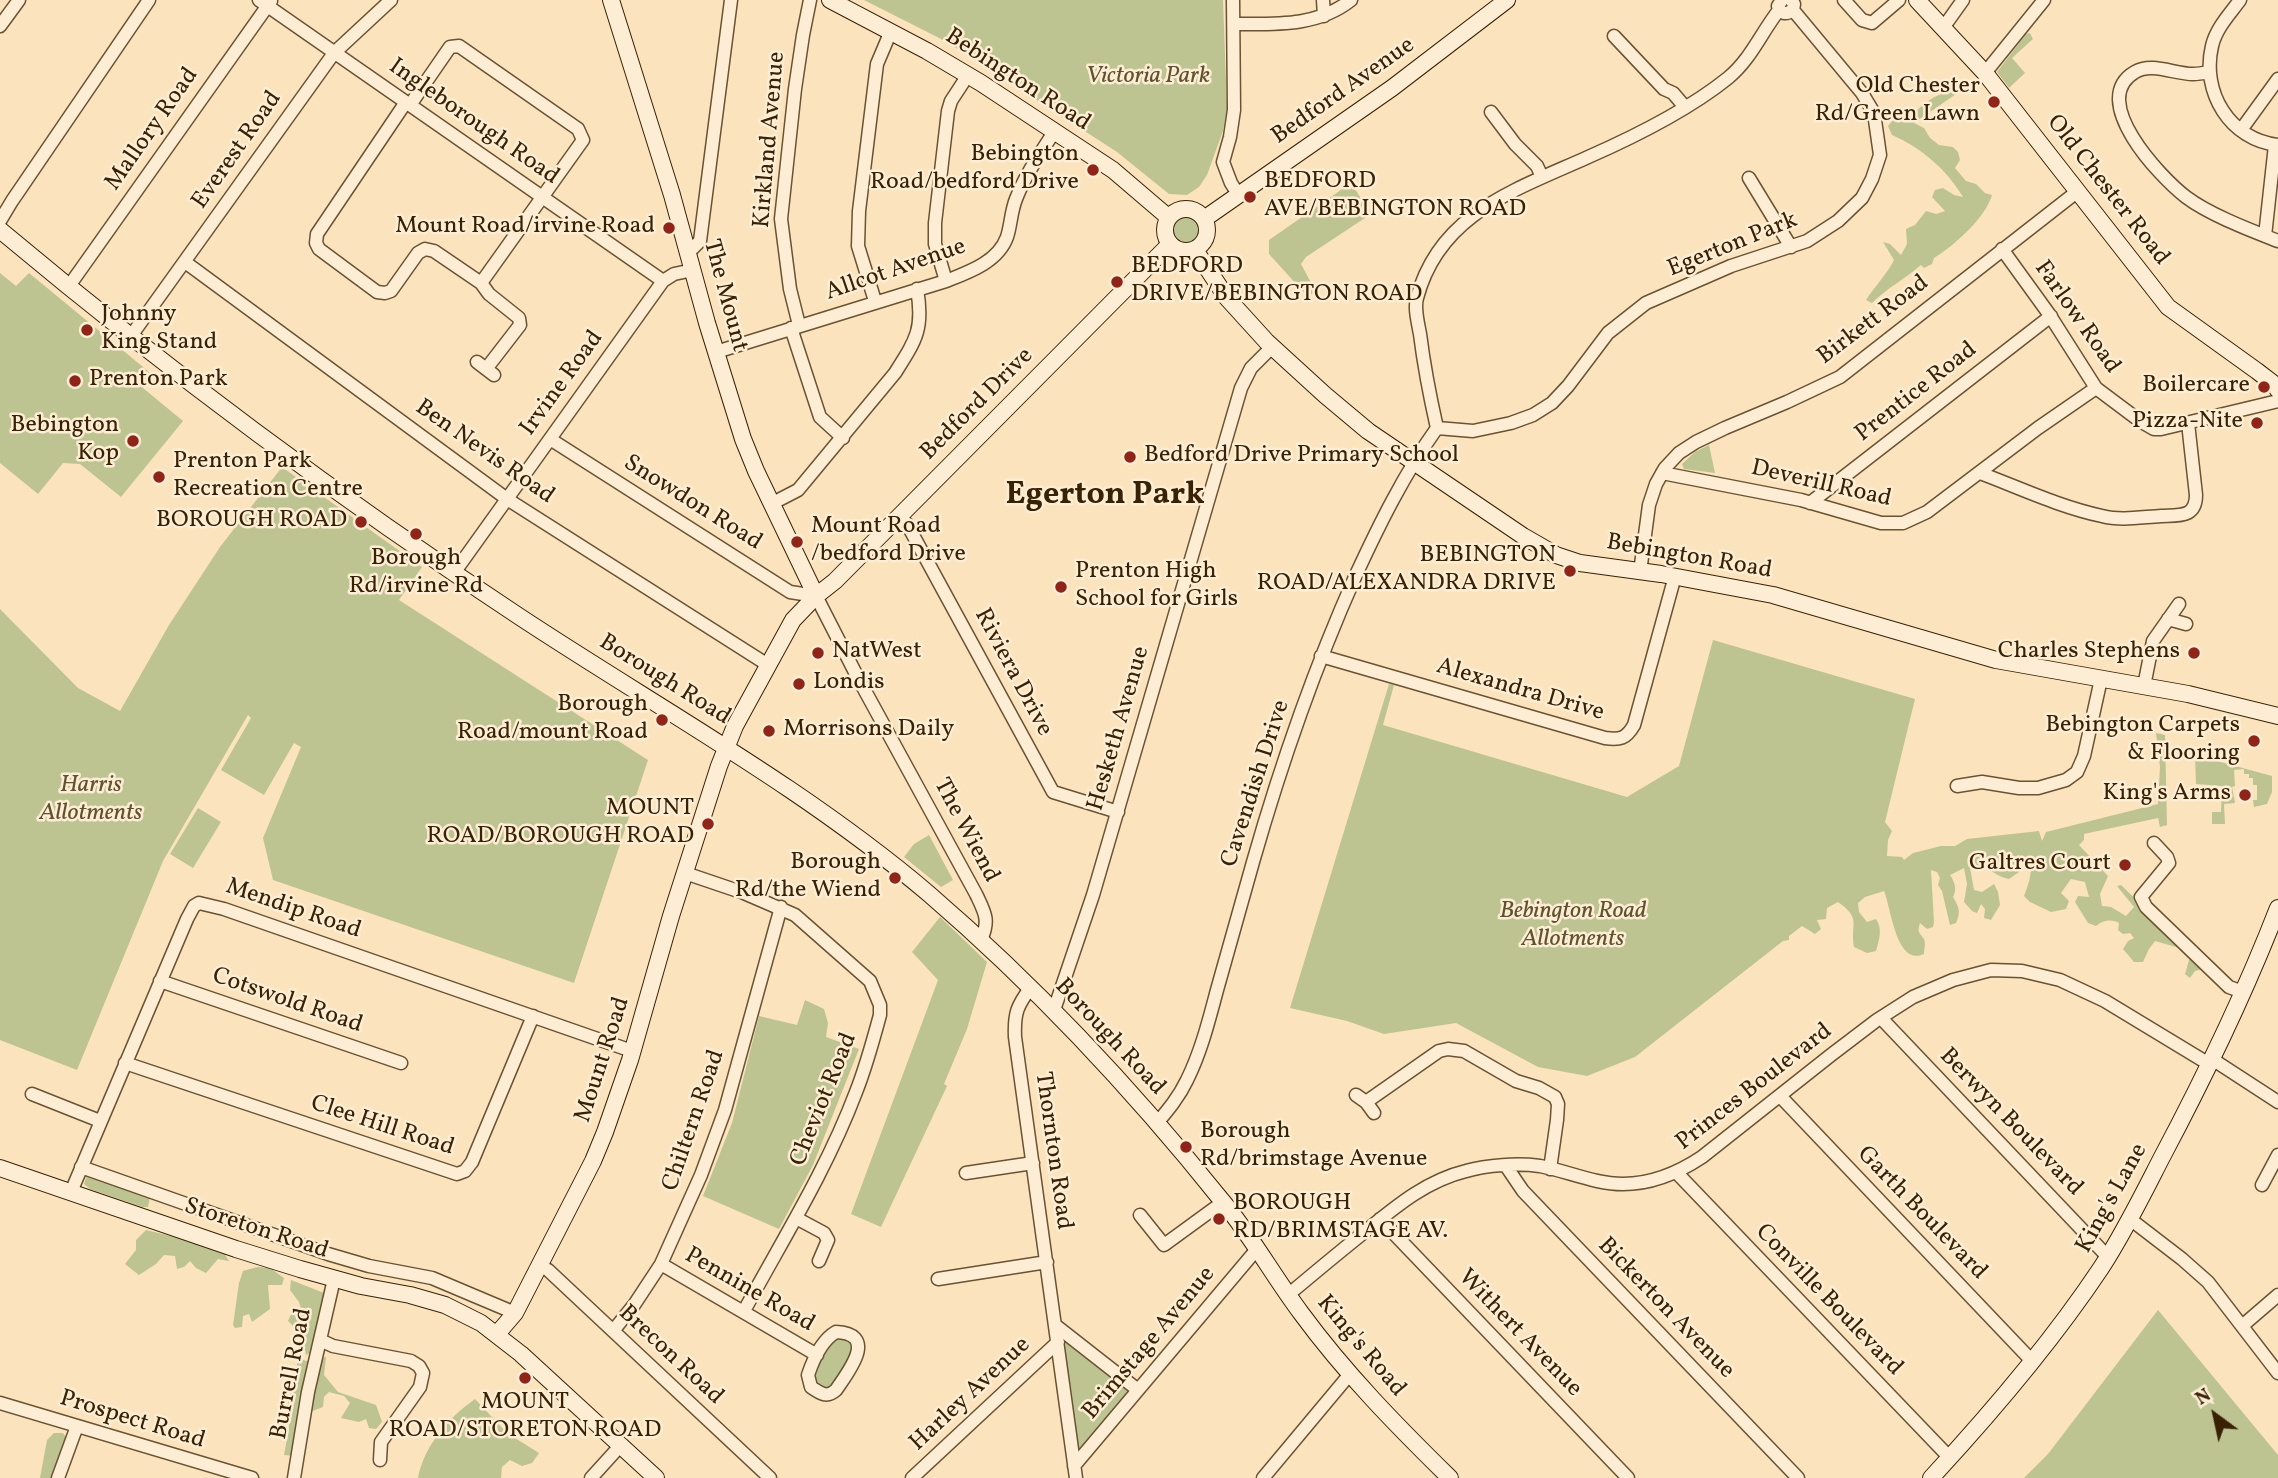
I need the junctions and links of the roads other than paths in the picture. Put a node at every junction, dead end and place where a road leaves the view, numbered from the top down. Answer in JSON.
{"nodes":[{"id":1,"x":19,"y":0,"type":"edge"},
{"id":2,"x":149,"y":0,"type":"edge"},
{"id":3,"x":391,"y":0,"type":"edge"},
{"id":4,"x":611,"y":0,"type":"edge"},
{"id":5,"x":731,"y":0,"type":"edge"},
{"id":6,"x":810,"y":0,"type":"edge"},
{"id":7,"x":830,"y":0,"type":"edge"},
{"id":8,"x":1233,"y":0,"type":"edge"},
{"id":9,"x":1323,"y":0,"type":"edge"},
{"id":10,"x":1351,"y":0,"type":"edge"},
{"id":11,"x":1507,"y":0,"type":"edge"},
{"id":12,"x":1844,"y":0,"type":"edge"},
{"id":13,"x":1899,"y":0,"type":"edge"},
{"id":14,"x":1917,"y":0,"type":"edge"},
{"id":15,"x":1964,"y":0,"type":"edge"},
{"id":16,"x":2044,"y":0,"type":"edge"},
{"id":17,"x":2240,"y":0,"type":"edge"},
{"id":18,"x":266,"y":2,"type":"edge"},
{"id":19,"x":1786,"y":5,"type":"edge"},
{"id":20,"x":1324,"y":16,"type":"junction"},
{"id":21,"x":1234,"y":24,"type":"junction"},
{"id":22,"x":0,"y":26,"type":"edge"},
{"id":23,"x":1943,"y":28,"type":"junction"},
{"id":24,"x":891,"y":31,"type":"junction"},
{"id":25,"x":1614,"y":36,"type":"dead end"},
{"id":26,"x":334,"y":53,"type":"junction"},
{"id":27,"x":2209,"y":72,"type":"junction"},
{"id":28,"x":1985,"y":73,"type":"junction"},
{"id":29,"x":968,"y":75,"type":"junction"},
{"id":30,"x":2278,"y":79,"type":"edge"},
{"id":31,"x":408,"y":103,"type":"junction"},
{"id":32,"x":1685,"y":107,"type":"junction"},
{"id":33,"x":1492,"y":112,"type":"dead end"},
{"id":34,"x":2241,"y":130,"type":"junction"},
{"id":35,"x":1054,"y":132,"type":"junction"},
{"id":36,"x":2276,"y":145,"type":"edge"},
{"id":37,"x":1542,"y":177,"type":"junction"},
{"id":38,"x":1749,"y":178,"type":"dead end"},
{"id":39,"x":2078,"y":191,"type":"junction"},
{"id":40,"x":1238,"y":194,"type":"junction"},
{"id":41,"x":543,"y":197,"type":"junction"},
{"id":42,"x":1168,"y":218,"type":"junction"},
{"id":43,"x":1204,"y":219,"type":"junction"},
{"id":44,"x":0,"y":221,"type":"edge"},
{"id":45,"x":0,"y":230,"type":"edge"},
{"id":46,"x":2272,"y":238,"type":"edge"},
{"id":47,"x":1170,"y":244,"type":"junction"},
{"id":48,"x":1791,"y":247,"type":"junction"},
{"id":49,"x":2003,"y":249,"type":"junction"},
{"id":50,"x":1195,"y":250,"type":"junction"},
{"id":51,"x":689,"y":252,"type":"junction"},
{"id":52,"x":185,"y":262,"type":"junction"},
{"id":53,"x":693,"y":270,"type":"junction"},
{"id":54,"x":663,"y":281,"type":"junction"},
{"id":55,"x":946,"y":281,"type":"junction"},
{"id":56,"x":481,"y":283,"type":"junction"},
{"id":57,"x":68,"y":286,"type":"junction"},
{"id":58,"x":917,"y":289,"type":"junction"},
{"id":59,"x":875,"y":301,"type":"junction"},
{"id":60,"x":2050,"y":316,"type":"junction"},
{"id":61,"x":795,"y":327,"type":"junction"},
{"id":62,"x":131,"y":336,"type":"junction"},
{"id":63,"x":1272,"y":347,"type":"junction"},
{"id":64,"x":716,"y":352,"type":"junction"},
{"id":65,"x":486,"y":369,"type":"dead end"},
{"id":66,"x":2096,"y":388,"type":"junction"},
{"id":67,"x":2278,"y":390,"type":"edge"},
{"id":68,"x":2278,"y":401,"type":"edge"},
{"id":69,"x":2188,"y":423,"type":"junction"},
{"id":70,"x":1437,"y":428,"type":"junction"},
{"id":71,"x":843,"y":438,"type":"junction"},
{"id":72,"x":550,"y":439,"type":"junction"},
{"id":73,"x":1413,"y":462,"type":"junction"},
{"id":74,"x":1662,"y":473,"type":"junction"},
{"id":75,"x":1980,"y":473,"type":"junction"},
{"id":76,"x":507,"y":499,"type":"junction"},
{"id":77,"x":1810,"y":503,"type":"junction"},
{"id":78,"x":771,"y":504,"type":"junction"},
{"id":79,"x":899,"y":516,"type":"junction"},
{"id":80,"x":1640,"y":572,"type":"junction"},
{"id":81,"x":454,"y":573,"type":"junction"},
{"id":82,"x":1675,"y":576,"type":"junction"},
{"id":83,"x":816,"y":596,"type":"junction"},
{"id":84,"x":2179,"y":604,"type":"dead end"},
{"id":85,"x":2168,"y":619,"type":"junction"},
{"id":86,"x":2186,"y":624,"type":"dead end"},
{"id":87,"x":1321,"y":656,"type":"junction"},
{"id":88,"x":768,"y":664,"type":"junction"},
{"id":89,"x":2101,"y":679,"type":"junction"},
{"id":90,"x":2144,"y":686,"type":"junction"},
{"id":91,"x":2278,"y":716,"type":"edge"},
{"id":92,"x":726,"y":747,"type":"junction"},
{"id":93,"x":1972,"y":784,"type":"junction"},
{"id":94,"x":1957,"y":786,"type":"dead end"},
{"id":95,"x":1973,"y":799,"type":"dead end"},
{"id":96,"x":1118,"y":812,"type":"junction"},
{"id":97,"x":2154,"y":843,"type":"dead end"},
{"id":98,"x":684,"y":873,"type":"junction"},
{"id":99,"x":781,"y":907,"type":"junction"},
{"id":100,"x":2278,"y":908,"type":"edge"},
{"id":101,"x":981,"y":940,"type":"junction"},
{"id":102,"x":160,"y":981,"type":"junction"},
{"id":103,"x":1031,"y":986,"type":"junction"},
{"id":104,"x":2243,"y":992,"type":"junction"},
{"id":105,"x":1054,"y":1010,"type":"junction"},
{"id":106,"x":533,"y":1016,"type":"junction"},
{"id":107,"x":1881,"y":1018,"type":"junction"},
{"id":108,"x":632,"y":1051,"type":"junction"},
{"id":109,"x":2210,"y":1062,"type":"junction"},
{"id":110,"x":125,"y":1063,"type":"junction"},
{"id":111,"x":401,"y":1063,"type":"dead end"},
{"id":112,"x":64,"y":1092,"type":"dead end"},
{"id":113,"x":32,"y":1094,"type":"dead end"},
{"id":114,"x":1780,"y":1096,"type":"junction"},
{"id":115,"x":2278,"y":1102,"type":"edge"},
{"id":116,"x":58,"y":1105,"type":"junction"},
{"id":117,"x":1374,"y":1112,"type":"dead end"},
{"id":118,"x":100,"y":1121,"type":"junction"},
{"id":119,"x":1157,"y":1123,"type":"junction"},
{"id":120,"x":2278,"y":1155,"type":"edge"},
{"id":121,"x":1033,"y":1163,"type":"junction"},
{"id":122,"x":1506,"y":1166,"type":"junction"},
{"id":123,"x":81,"y":1167,"type":"junction"},
{"id":124,"x":0,"y":1168,"type":"edge"},
{"id":125,"x":1550,"y":1169,"type":"junction"},
{"id":126,"x":1676,"y":1172,"type":"junction"},
{"id":127,"x":966,"y":1173,"type":"dead end"},
{"id":128,"x":2262,"y":1185,"type":"dead end"},
{"id":129,"x":71,"y":1192,"type":"junction"},
{"id":130,"x":1223,"y":1202,"type":"junction"},
{"id":131,"x":1140,"y":1215,"type":"dead end"},
{"id":132,"x":796,"y":1218,"type":"junction"},
{"id":133,"x":1380,"y":1219,"type":"junction"},
{"id":134,"x":2130,"y":1219,"type":"junction"},
{"id":135,"x":1248,"y":1234,"type":"joint"},
{"id":136,"x":1257,"y":1249,"type":"junction"},
{"id":137,"x":2108,"y":1257,"type":"junction"},
{"id":138,"x":819,"y":1261,"type":"dead end"},
{"id":139,"x":1047,"y":1262,"type":"junction"},
{"id":140,"x":661,"y":1264,"type":"junction"},
{"id":141,"x":540,"y":1266,"type":"junction"},
{"id":142,"x":334,"y":1279,"type":"junction"},
{"id":143,"x":938,"y":1279,"type":"dead end"},
{"id":144,"x":1288,"y":1295,"type":"junction"},
{"id":145,"x":2278,"y":1295,"type":"edge"},
{"id":146,"x":744,"y":1311,"type":"junction"},
{"id":147,"x":515,"y":1313,"type":"junction"},
{"id":148,"x":1055,"y":1325,"type":"junction"},
{"id":149,"x":2242,"y":1326,"type":"junction"},
{"id":150,"x":613,"y":1331,"type":"junction"},
{"id":151,"x":497,"y":1334,"type":"junction"},
{"id":152,"x":320,"y":1340,"type":"junction"},
{"id":153,"x":1058,"y":1342,"type":"junction"},
{"id":154,"x":817,"y":1355,"type":"junction"},
{"id":155,"x":2032,"y":1361,"type":"junction"},
{"id":156,"x":2278,"y":1373,"type":"edge"},
{"id":157,"x":1350,"y":1374,"type":"junction"},
{"id":158,"x":1138,"y":1390,"type":"junction"},
{"id":159,"x":0,"y":1403,"type":"edge"},
{"id":160,"x":77,"y":1426,"type":"junction"},
{"id":161,"x":620,"y":1446,"type":"junction"},
{"id":162,"x":1950,"y":1458,"type":"junction"},
{"id":163,"x":380,"y":1460,"type":"dead end"},
{"id":164,"x":1075,"y":1475,"type":"edge"},
{"id":165,"x":58,"y":1478,"type":"edge"},
{"id":166,"x":252,"y":1478,"type":"edge"},
{"id":167,"x":294,"y":1478,"type":"edge"},
{"id":168,"x":591,"y":1478,"type":"edge"},
{"id":169,"x":656,"y":1478,"type":"edge"},
{"id":170,"x":770,"y":1478,"type":"edge"},
{"id":171,"x":912,"y":1478,"type":"edge"},
{"id":172,"x":1263,"y":1478,"type":"edge"},
{"id":173,"x":1450,"y":1478,"type":"edge"},
{"id":174,"x":1628,"y":1478,"type":"edge"},
{"id":175,"x":1798,"y":1478,"type":"edge"},
{"id":176,"x":1931,"y":1478,"type":"edge"}],
"edges":[{"from":1,"to":22,"type":"street"},
{"from":2,"to":44,"type":"street"},
{"from":3,"to":26,"type":"street","name":"Everest Road"},
{"from":4,"to":51,"type":"street","name":"The Mount"},
{"from":5,"to":51,"type":"street"},
{"from":6,"to":61,"type":"street","name":"Kirkland Avenue"},
{"from":7,"to":24,"type":"street","name":"Bebington Road"},
{"from":8,"to":21,"type":"street"},
{"from":9,"to":20,"type":"street"},
{"from":10,"to":20,"type":"street"},
{"from":11,"to":40,"type":"street","name":"Bedford Avenue"},
{"from":12,"to":13,"type":"street"},
{"from":14,"to":23,"type":"street","name":"Old Chester Road"},
{"from":15,"to":23,"type":"street"},
{"from":16,"to":28,"type":"street"},
{"from":17,"to":27,"type":"street"},
{"from":18,"to":26,"type":"street","name":"Ingleborough Road"},
{"from":18,"to":57,"type":"street","name":"Mallory Road"},
{"from":19,"to":32,"type":"street","name":"Egerton Park"},
{"from":19,"to":48,"type":"street","name":"Egerton Park"},
{"from":20,"to":21,"type":"street"},
{"from":21,"to":40,"type":"street"},
{"from":23,"to":28,"type":"street","name":"Old Chester Road"},
{"from":24,"to":29,"type":"street","name":"Bebington Road"},
{"from":24,"to":59,"type":"street"},
{"from":25,"to":32,"type":"street"},
{"from":26,"to":31,"type":"street","name":"Ingleborough Road"},
{"from":26,"to":52,"type":"street","name":"Everest Road"},
{"from":27,"to":34,"type":"street"},
{"from":27,"to":46,"type":"street"},
{"from":28,"to":39,"type":"street","name":"Old Chester Road"},
{"from":29,"to":35,"type":"street","name":"Bebington Road"},
{"from":29,"to":55,"type":"street"},
{"from":30,"to":34,"type":"street"},
{"from":31,"to":41,"type":"street","name":"Ingleborough Road"},
{"from":31,"to":41,"type":"street"},
{"from":31,"to":56,"type":"street"},
{"from":32,"to":37,"type":"street","name":"Egerton Park"},
{"from":33,"to":37,"type":"street"},
{"from":34,"to":36,"type":"street"},
{"from":35,"to":42,"type":"street","name":"Bebington Road"},
{"from":35,"to":55,"type":"street","name":"Allcot Avenue"},
{"from":36,"to":46,"type":"street"},
{"from":37,"to":70,"type":"street","name":"Egerton Park"},
{"from":38,"to":48,"type":"street"},
{"from":39,"to":49,"type":"street","name":"Birkett Road"},
{"from":39,"to":67,"type":"street","name":"Old Chester Road"},
{"from":40,"to":43,"type":"street","name":"Bedford Avenue"},
{"from":41,"to":54,"type":"street","name":"Ingleborough Road"},
{"from":41,"to":56,"type":"street"},
{"from":42,"to":43,"type":"street"},
{"from":42,"to":47,"type":"street"},
{"from":43,"to":50,"type":"street"},
{"from":45,"to":57,"type":"street","name":"Borough Road"},
{"from":47,"to":50,"type":"street"},
{"from":47,"to":79,"type":"street","name":"Bedford Drive"},
{"from":48,"to":70,"type":"street","name":"Egerton Park"},
{"from":49,"to":60,"type":"street","name":"Farlow Road"},
{"from":49,"to":74,"type":"street","name":"Birkett Road"},
{"from":50,"to":63,"type":"street","name":"Bebington Road"},
{"from":51,"to":53,"type":"street","name":"The Mount"},
{"from":52,"to":62,"type":"street","name":"Everest Road"},
{"from":52,"to":76,"type":"street","name":"Ben Nevis Road"},
{"from":53,"to":54,"type":"street"},
{"from":53,"to":64,"type":"street","name":"The Mount"},
{"from":54,"to":72,"type":"street","name":"Irvine Road"},
{"from":55,"to":58,"type":"street","name":"Allcot Avenue"},
{"from":56,"to":65,"type":"street"},
{"from":57,"to":62,"type":"street","name":"Borough Road"},
{"from":58,"to":59,"type":"street","name":"Allcot Avenue"},
{"from":58,"to":71,"type":"street"},
{"from":59,"to":61,"type":"street","name":"Allcot Avenue"},
{"from":60,"to":66,"type":"street","name":"Farlow Road"},
{"from":60,"to":77,"type":"street","name":"Prentice Road"},
{"from":61,"to":64,"type":"street","name":"Allcot Avenue"},
{"from":61,"to":71,"type":"street","name":"Kirkland Avenue"},
{"from":62,"to":81,"type":"street","name":"Borough Road"},
{"from":63,"to":73,"type":"street","name":"Bebington Road"},
{"from":63,"to":96,"type":"street","name":"Hesketh Avenue"},
{"from":64,"to":78,"type":"street","name":"The Mount"},
{"from":66,"to":69,"type":"street","name":"Farlow Road"},
{"from":66,"to":75,"type":"street","name":"Deverill Road"},
{"from":68,"to":69,"type":"street","name":"Farlow Road"},
{"from":69,"to":75,"type":"street"},
{"from":70,"to":73,"type":"street"},
{"from":71,"to":78,"type":"street"},
{"from":72,"to":76,"type":"street","name":"Irvine Road"},
{"from":72,"to":83,"type":"street","name":"Snowdon Road"},
{"from":73,"to":80,"type":"street","name":"Bebington Road"},
{"from":73,"to":87,"type":"street","name":"Cavendish Drive"},
{"from":74,"to":77,"type":"street","name":"Deverill Road"},
{"from":74,"to":80,"type":"street","name":"Birkett Road"},
{"from":75,"to":77,"type":"street","name":"Deverill Road"},
{"from":76,"to":81,"type":"street","name":"Irvine Road"},
{"from":76,"to":88,"type":"street","name":"Ben Nevis Road"},
{"from":78,"to":83,"type":"street","name":"The Mount"},
{"from":79,"to":83,"type":"street","name":"Bedford Drive"},
{"from":79,"to":96,"type":"street","name":"Riviera Drive"},
{"from":80,"to":82,"type":"street","name":"Bebington Road"},
{"from":81,"to":92,"type":"street","name":"Borough Road"},
{"from":82,"to":87,"type":"street","name":"Alexandra Drive"},
{"from":82,"to":89,"type":"street","name":"Bebington Road"},
{"from":83,"to":88,"type":"street","name":"Mount Road"},
{"from":83,"to":101,"type":"street","name":"The Wiend"},
{"from":84,"to":85,"type":"street"},
{"from":85,"to":86,"type":"street"},
{"from":85,"to":90,"type":"street"},
{"from":87,"to":119,"type":"street","name":"Cavendish Drive"},
{"from":88,"to":92,"type":"street","name":"Mount Road"},
{"from":89,"to":90,"type":"street","name":"Bebington Road"},
{"from":89,"to":93,"type":"street"},
{"from":90,"to":91,"type":"street","name":"Bebington Road"},
{"from":92,"to":98,"type":"street","name":"Mount Road"},
{"from":92,"to":101,"type":"street","name":"Borough Road"},
{"from":93,"to":94,"type":"street"},
{"from":93,"to":95,"type":"street"},
{"from":96,"to":105,"type":"street","name":"Hesketh Avenue"},
{"from":97,"to":104,"type":"street"},
{"from":98,"to":99,"type":"street","name":"Cheviot Road"},
{"from":98,"to":108,"type":"street","name":"Mount Road"},
{"from":99,"to":132,"type":"street","name":"Cheviot Road"},
{"from":99,"to":140,"type":"street","name":"Chiltern Road"},
{"from":100,"to":104,"type":"street","name":"King's Lane"},
{"from":101,"to":103,"type":"street","name":"Borough Road"},
{"from":102,"to":106,"type":"street","name":"Mendip Road"},
{"from":102,"to":110,"type":"street","name":"Mendip Road"},
{"from":102,"to":111,"type":"street","name":"Cotswold Road"},
{"from":103,"to":105,"type":"street","name":"Borough Road"},
{"from":103,"to":121,"type":"street","name":"Thornton Road"},
{"from":104,"to":109,"type":"street","name":"King's Lane"},
{"from":105,"to":119,"type":"street","name":"Borough Road"},
{"from":106,"to":108,"type":"street","name":"Mendip Road"},
{"from":106,"to":110,"type":"street","name":"Clee Hill Road"},
{"from":107,"to":109,"type":"street","name":"Princes Boulevard"},
{"from":107,"to":114,"type":"street","name":"Princes Boulevard"},
{"from":107,"to":137,"type":"street","name":"Berwyn Boulevard"},
{"from":108,"to":141,"type":"street","name":"Mount Road"},
{"from":109,"to":115,"type":"street","name":"Princes Boulevard"},
{"from":109,"to":134,"type":"street","name":"King's Lane"},
{"from":110,"to":118,"type":"street","name":"Mendip Road"},
{"from":112,"to":116,"type":"street"},
{"from":113,"to":116,"type":"street"},
{"from":114,"to":126,"type":"street","name":"Princes Boulevard"},
{"from":114,"to":155,"type":"street","name":"Garth Boulevard"},
{"from":116,"to":118,"type":"street"},
{"from":117,"to":125,"type":"street"},
{"from":118,"to":123,"type":"street","name":"Mendip Road"},
{"from":119,"to":130,"type":"street","name":"Borough Road"},
{"from":120,"to":128,"type":"street"},
{"from":121,"to":127,"type":"street"},
{"from":121,"to":139,"type":"street","name":"Thornton Road"},
{"from":122,"to":125,"type":"street","name":"Princes Boulevard"},
{"from":122,"to":133,"type":"street","name":"Princes Boulevard"},
{"from":122,"to":175,"type":"street","name":"Bickerton Avenue"},
{"from":123,"to":129,"type":"street","name":"Mendip Road"},
{"from":123,"to":147,"type":"street","name":"Storeton Road"},
{"from":124,"to":129,"type":"street","name":"Storeton Road"},
{"from":125,"to":126,"type":"street","name":"Princes Boulevard"},
{"from":126,"to":162,"type":"street","name":"Conville Boulevard"},
{"from":129,"to":142,"type":"street","name":"Storeton Road"},
{"from":130,"to":131,"type":"street"},
{"from":130,"to":135,"type":"street","name":"Borough Road"},
{"from":132,"to":138,"type":"street"},
{"from":132,"to":146,"type":"street","name":"Cheviot Road"},
{"from":133,"to":144,"type":"street","name":"Princes Boulevard"},
{"from":133,"to":174,"type":"street","name":"Withert Avenue"},
{"from":134,"to":137,"type":"street","name":"King's Lane"},
{"from":134,"to":149,"type":"street"},
{"from":135,"to":136,"type":"street","name":"King's Road"},
{"from":136,"to":144,"type":"street","name":"King's Road"},
{"from":136,"to":158,"type":"street","name":"Brimstage Avenue"},
{"from":137,"to":155,"type":"street","name":"King's Lane"},
{"from":139,"to":143,"type":"street"},
{"from":139,"to":148,"type":"street","name":"Thornton Road"},
{"from":140,"to":146,"type":"street","name":"Pennine Road"},
{"from":140,"to":150,"type":"street","name":"Chiltern Road"},
{"from":141,"to":147,"type":"street","name":"Mount Road"},
{"from":141,"to":150,"type":"street","name":"Brecon Road"},
{"from":142,"to":151,"type":"street","name":"Storeton Road"},
{"from":142,"to":152,"type":"street","name":"Burrell Road"},
{"from":144,"to":157,"type":"street","name":"King's Road"},
{"from":145,"to":149,"type":"street"},
{"from":146,"to":154,"type":"street","name":"Pennine Road"},
{"from":147,"to":151,"type":"street","name":"Mount Road"},
{"from":148,"to":153,"type":"street","name":"Thornton Road"},
{"from":148,"to":158,"type":"street"},
{"from":149,"to":156,"type":"street"},
{"from":150,"to":170,"type":"street","name":"Brecon Road"},
{"from":151,"to":161,"type":"street"},
{"from":152,"to":163,"type":"street"},
{"from":152,"to":167,"type":"street","name":"Burrell Road"},
{"from":153,"to":164,"type":"street","name":"Thornton Road"},
{"from":153,"to":171,"type":"street","name":"Harley Avenue"},
{"from":154,"to":154,"type":"street","name":"Pennine Road"},
{"from":155,"to":162,"type":"street","name":"King's Lane"},
{"from":157,"to":172,"type":"street"},
{"from":157,"to":173,"type":"street","name":"King's Road"},
{"from":158,"to":164,"type":"street","name":"Brimstage Avenue"},
{"from":159,"to":160,"type":"street","name":"Prospect Road"},
{"from":160,"to":165,"type":"street"},
{"from":160,"to":166,"type":"street","name":"Prospect Road"},
{"from":161,"to":168,"type":"street"},
{"from":161,"to":169,"type":"street"},
{"from":162,"to":176,"type":"street","name":"King's Lane"}]}
